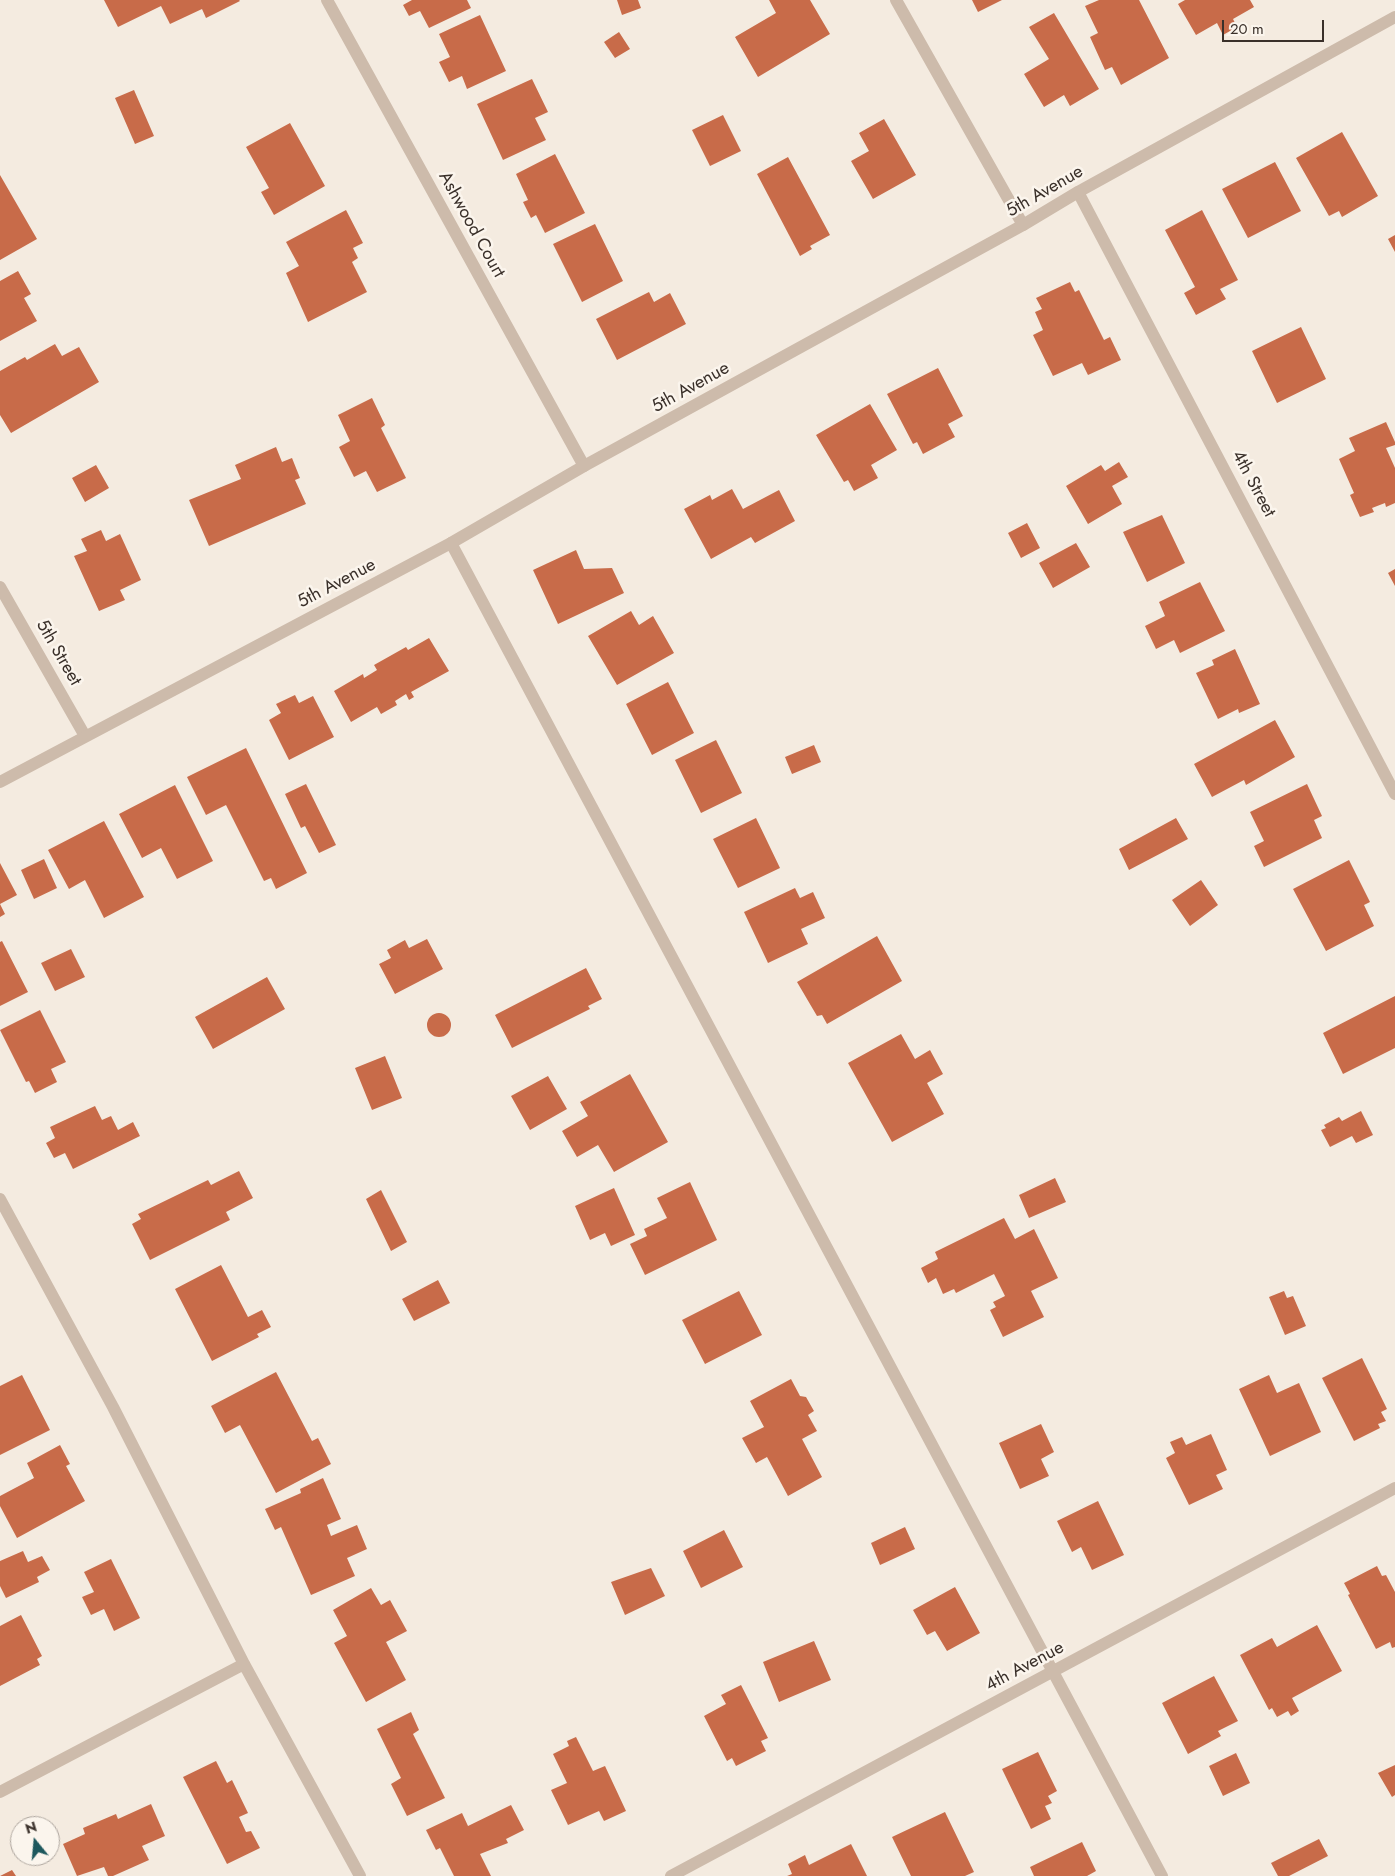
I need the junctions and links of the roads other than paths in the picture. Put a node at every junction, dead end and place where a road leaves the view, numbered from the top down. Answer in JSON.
{"nodes":[{"id":1,"x":327,"y":0,"type":"edge"},
{"id":2,"x":896,"y":0,"type":"edge"},
{"id":3,"x":1395,"y":17,"type":"edge"},
{"id":4,"x":1078,"y":192,"type":"junction"},
{"id":5,"x":1023,"y":225,"type":"junction"},
{"id":6,"x":584,"y":466,"type":"junction"},
{"id":7,"x":451,"y":543,"type":"junction"},
{"id":8,"x":0,"y":587,"type":"edge"},
{"id":9,"x":85,"y":736,"type":"junction"},
{"id":10,"x":0,"y":782,"type":"edge"},
{"id":11,"x":1395,"y":794,"type":"edge"},
{"id":12,"x":0,"y":1199,"type":"edge"},
{"id":13,"x":1395,"y":1488,"type":"edge"},
{"id":14,"x":244,"y":1664,"type":"junction"},
{"id":15,"x":1053,"y":1672,"type":"junction"},
{"id":16,"x":0,"y":1792,"type":"edge"},
{"id":17,"x":360,"y":1876,"type":"edge"},
{"id":18,"x":670,"y":1876,"type":"edge"},
{"id":19,"x":1162,"y":1876,"type":"edge"}],
"edges":[{"from":1,"to":6,"type":"street","name":"Ashwood Court"},
{"from":2,"to":5,"type":"street"},
{"from":3,"to":4,"type":"street","name":"5th Avenue"},
{"from":4,"to":5,"type":"street","name":"5th Avenue"},
{"from":4,"to":11,"type":"street","name":"4th Street"},
{"from":5,"to":6,"type":"street","name":"5th Avenue"},
{"from":6,"to":7,"type":"street","name":"5th Avenue"},
{"from":7,"to":9,"type":"street","name":"5th Avenue"},
{"from":7,"to":15,"type":"street"},
{"from":8,"to":9,"type":"street","name":"5th Street"},
{"from":9,"to":10,"type":"street","name":"5th Avenue"},
{"from":12,"to":14,"type":"street"},
{"from":13,"to":15,"type":"street","name":"4th Avenue"},
{"from":14,"to":16,"type":"street"},
{"from":14,"to":17,"type":"street"},
{"from":15,"to":18,"type":"street","name":"4th Avenue"},
{"from":15,"to":19,"type":"street"}]}
